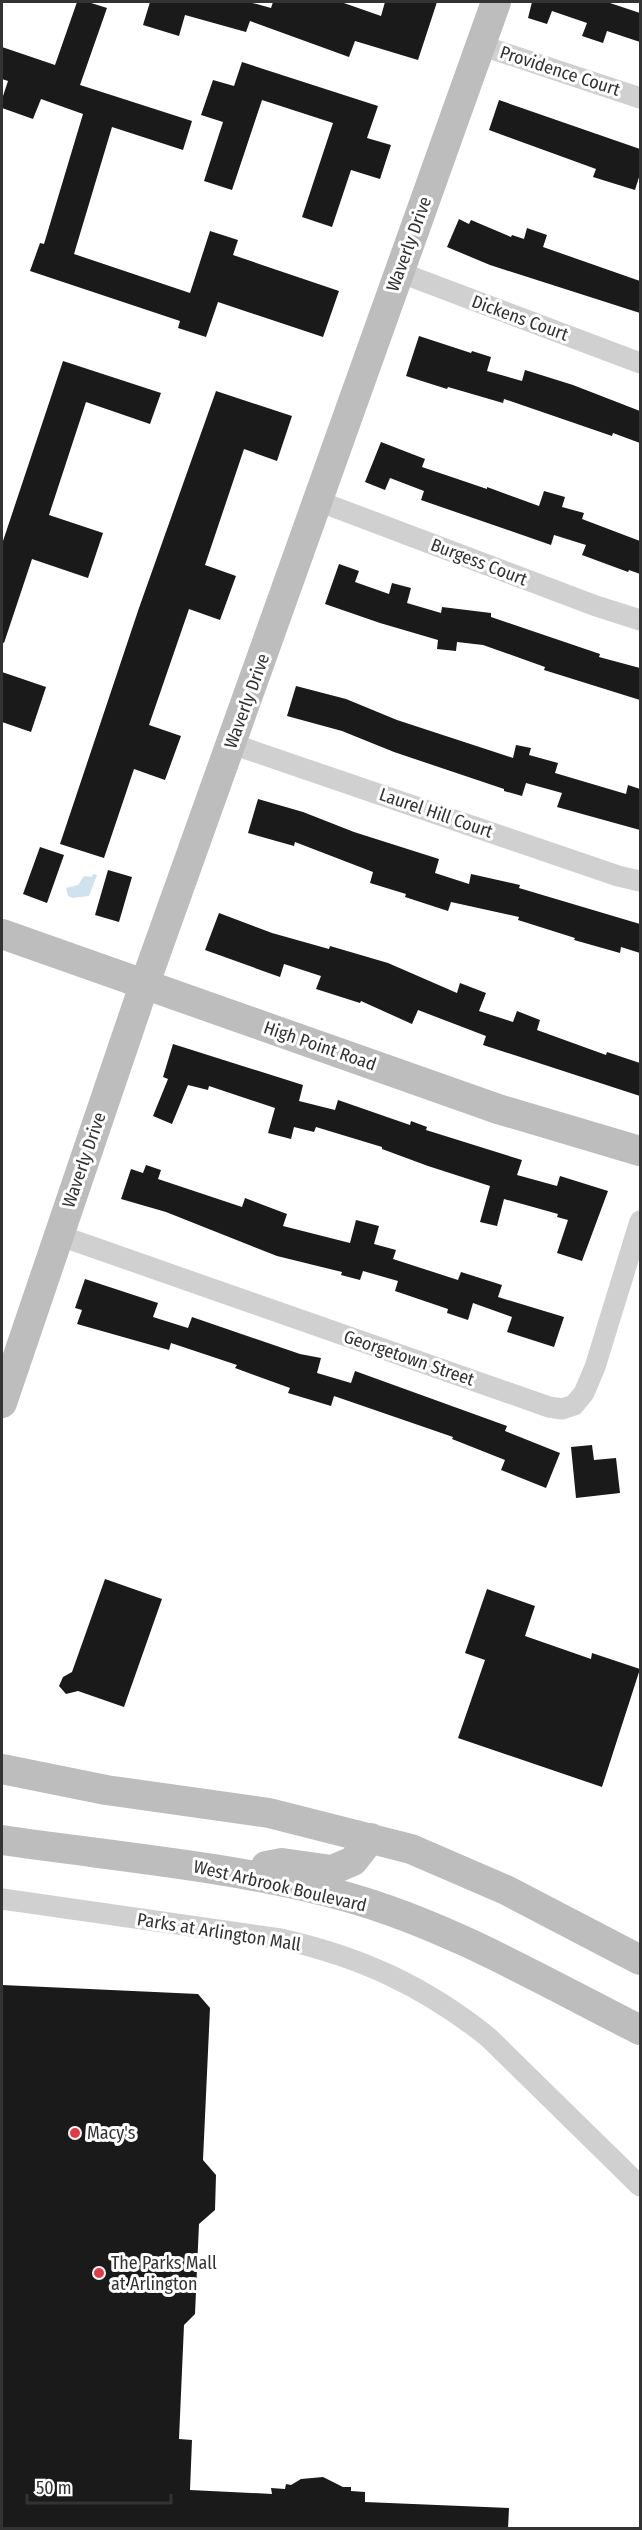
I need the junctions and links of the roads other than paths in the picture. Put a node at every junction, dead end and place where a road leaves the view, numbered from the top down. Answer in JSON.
{"nodes":[{"id":1,"x":496,"y":2,"type":"edge"},
{"id":2,"x":480,"y":45,"type":"junction"},
{"id":3,"x":640,"y":98,"type":"edge"},
{"id":4,"x":399,"y":272,"type":"junction"},
{"id":5,"x":640,"y":363,"type":"edge"},
{"id":6,"x":318,"y":501,"type":"junction"},
{"id":7,"x":640,"y":620,"type":"edge"},
{"id":8,"x":232,"y":744,"type":"junction"},
{"id":9,"x":640,"y":881,"type":"edge"},
{"id":10,"x":2,"y":934,"type":"edge"},
{"id":11,"x":146,"y":985,"type":"junction"},
{"id":12,"x":640,"y":1150,"type":"edge"},
{"id":13,"x":640,"y":1221,"type":"edge"},
{"id":14,"x":58,"y":1235,"type":"junction"},
{"id":15,"x":2,"y":1403,"type":"edge"},
{"id":16,"x":2,"y":1769,"type":"edge"},
{"id":17,"x":371,"y":1838,"type":"junction"},
{"id":18,"x":2,"y":1840,"type":"edge"},
{"id":19,"x":237,"y":1872,"type":"junction"},
{"id":20,"x":2,"y":1899,"type":"edge"},
{"id":21,"x":640,"y":1960,"type":"edge"},
{"id":22,"x":640,"y":2030,"type":"edge"},
{"id":23,"x":640,"y":2186,"type":"edge"}],
"edges":[{"from":1,"to":2,"type":"street","name":"Waverly Drive"},
{"from":2,"to":3,"type":"street","name":"Providence Court"},
{"from":2,"to":4,"type":"street","name":"Waverly Drive"},
{"from":4,"to":5,"type":"street","name":"Dickens Court"},
{"from":4,"to":6,"type":"street","name":"Waverly Drive"},
{"from":6,"to":7,"type":"street","name":"Burgess Court"},
{"from":6,"to":8,"type":"street","name":"Waverly Drive"},
{"from":8,"to":9,"type":"street","name":"Laurel Hill Court"},
{"from":8,"to":11,"type":"street","name":"Waverly Drive"},
{"from":10,"to":11,"type":"street","name":"High Point Road"},
{"from":11,"to":12,"type":"street","name":"High Point Road"},
{"from":11,"to":14,"type":"street","name":"Waverly Drive"},
{"from":13,"to":14,"type":"street","name":"Georgetown Street"},
{"from":14,"to":15,"type":"street","name":"Waverly Drive"},
{"from":16,"to":17,"type":"street"},
{"from":17,"to":19,"type":"street"},
{"from":17,"to":21,"type":"street"},
{"from":18,"to":19,"type":"street","name":"West Arbrook Boulevard"},
{"from":19,"to":22,"type":"street","name":"West Arbrook Boulevard"},
{"from":20,"to":23,"type":"street","name":"Parks at Arlington Mall"}]}
